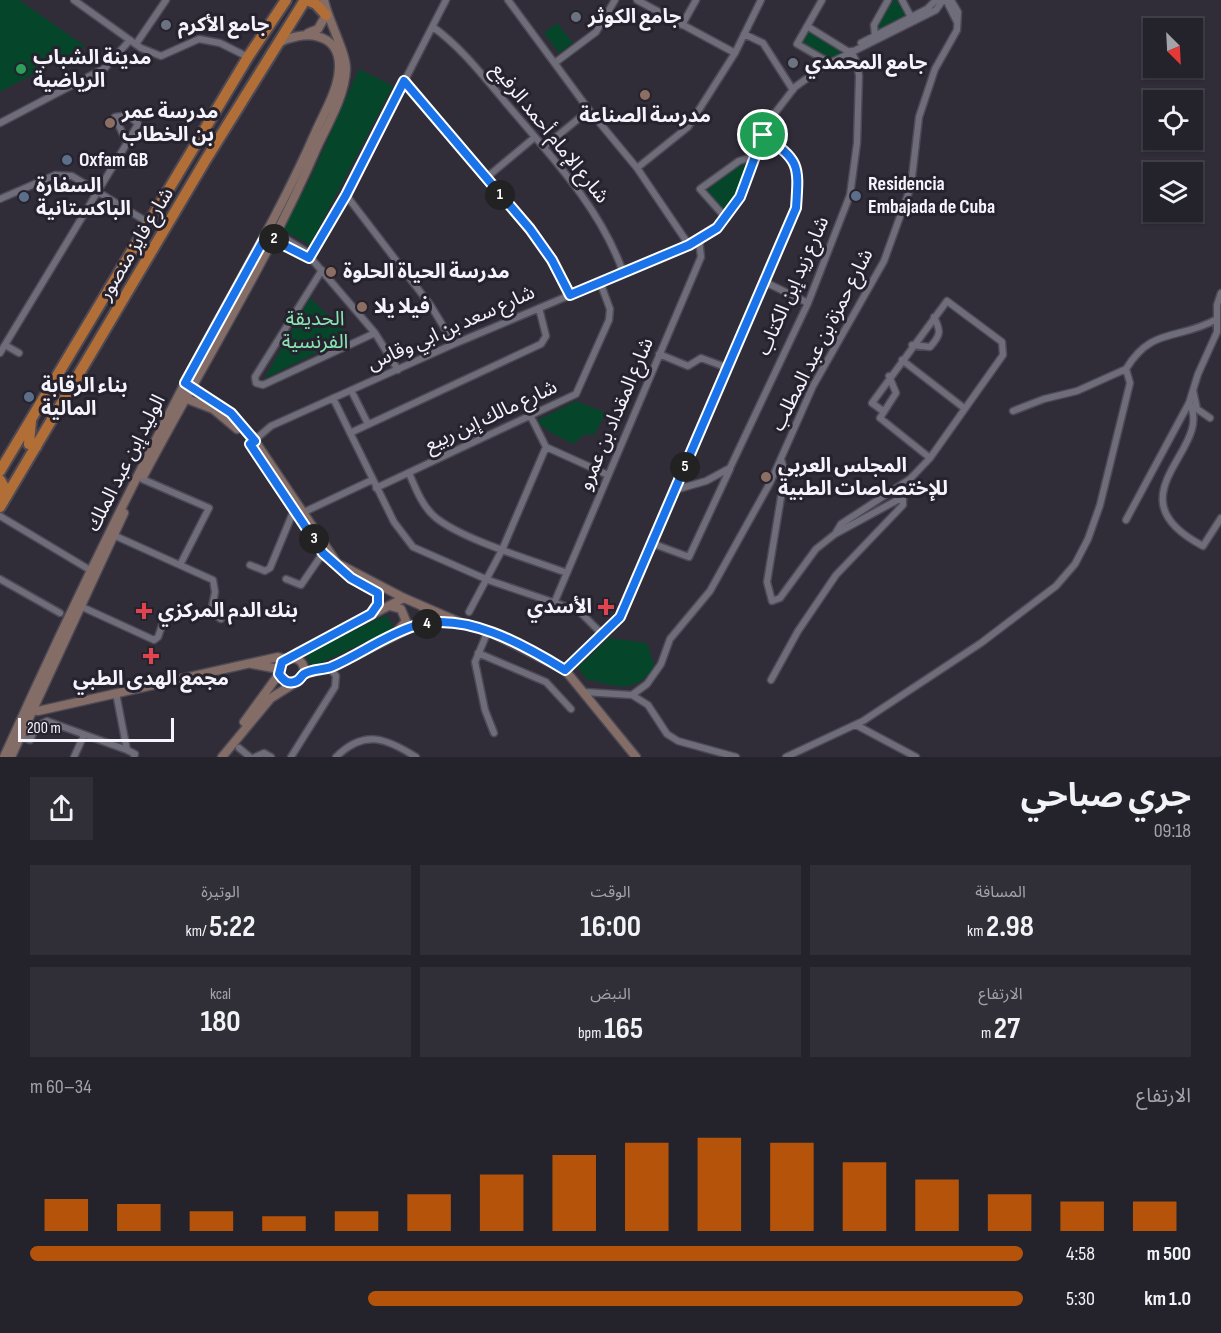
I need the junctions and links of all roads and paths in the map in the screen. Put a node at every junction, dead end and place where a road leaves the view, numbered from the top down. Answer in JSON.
{"nodes":[{"id":1,"x":74,"y":0,"type":"edge"},
{"id":2,"x":166,"y":0,"type":"edge"},
{"id":3,"x":294,"y":0,"type":"edge"},
{"id":4,"x":306,"y":0,"type":"edge"},
{"id":5,"x":324,"y":0,"type":"edge"},
{"id":6,"x":446,"y":0,"type":"edge"},
{"id":7,"x":508,"y":0,"type":"edge"},
{"id":8,"x":615,"y":0,"type":"edge"},
{"id":9,"x":637,"y":0,"type":"edge"},
{"id":10,"x":696,"y":0,"type":"edge"},
{"id":11,"x":761,"y":0,"type":"edge"},
{"id":12,"x":822,"y":0,"type":"edge"},
{"id":13,"x":888,"y":0,"type":"edge"},
{"id":14,"x":902,"y":0,"type":"edge"},
{"id":15,"x":936,"y":0,"type":"edge"},
{"id":16,"x":945,"y":0,"type":"edge"},
{"id":17,"x":951,"y":0,"type":"edge"},
{"id":18,"x":283,"y":3,"type":"edge"},
{"id":19,"x":326,"y":15,"type":"junction"},
{"id":20,"x":911,"y":17,"type":"junction"},
{"id":21,"x":682,"y":24,"type":"junction"},
{"id":22,"x":807,"y":26,"type":"junction"},
{"id":23,"x":958,"y":26,"type":"junction"},
{"id":24,"x":433,"y":27,"type":"junction"},
{"id":25,"x":333,"y":32,"type":"junction"},
{"id":26,"x":308,"y":33,"type":"junction"},
{"id":27,"x":744,"y":34,"type":"junction"},
{"id":28,"x":875,"y":36,"type":"junction"},
{"id":29,"x":326,"y":40,"type":"junction"},
{"id":30,"x":133,"y":42,"type":"junction"},
{"id":31,"x":278,"y":43,"type":"junction"},
{"id":32,"x":850,"y":51,"type":"junction"},
{"id":33,"x":735,"y":53,"type":"junction"},
{"id":34,"x":248,"y":57,"type":"junction"},
{"id":35,"x":556,"y":62,"type":"junction"},
{"id":36,"x":830,"y":63,"type":"junction"},
{"id":37,"x":404,"y":81,"type":"junction"},
{"id":38,"x":794,"y":90,"type":"junction"},
{"id":39,"x":589,"y":110,"type":"junction"},
{"id":40,"x":0,"y":123,"type":"edge"},
{"id":41,"x":763,"y":135,"type":"junction"},
{"id":42,"x":535,"y":137,"type":"junction"},
{"id":43,"x":127,"y":143,"type":"junction"},
{"id":44,"x":544,"y":147,"type":"junction"},
{"id":45,"x":755,"y":156,"type":"junction"},
{"id":46,"x":637,"y":168,"type":"junction"},
{"id":47,"x":486,"y":178,"type":"junction"},
{"id":48,"x":96,"y":192,"type":"junction"},
{"id":49,"x":346,"y":195,"type":"junction"},
{"id":50,"x":0,"y":199,"type":"edge"},
{"id":51,"x":725,"y":217,"type":"junction"},
{"id":52,"x":151,"y":224,"type":"junction"},
{"id":53,"x":271,"y":234,"type":"junction"},
{"id":54,"x":699,"y":239,"type":"junction"},
{"id":55,"x":689,"y":245,"type":"junction"},
{"id":56,"x":309,"y":258,"type":"junction"},
{"id":57,"x":322,"y":270,"type":"junction"},
{"id":58,"x":623,"y":272,"type":"junction"},
{"id":59,"x":600,"y":282,"type":"junction"},
{"id":60,"x":765,"y":282,"type":"junction"},
{"id":61,"x":1221,"y":293,"type":"edge"},
{"id":62,"x":570,"y":295,"type":"junction"},
{"id":63,"x":808,"y":303,"type":"junction"},
{"id":64,"x":538,"y":308,"type":"junction"},
{"id":65,"x":934,"y":316,"type":"junction"},
{"id":66,"x":1217,"y":319,"type":"junction"},
{"id":67,"x":375,"y":333,"type":"junction"},
{"id":68,"x":453,"y":344,"type":"junction"},
{"id":69,"x":5,"y":345,"type":"junction"},
{"id":70,"x":912,"y":345,"type":"junction"},
{"id":71,"x":0,"y":353,"type":"edge"},
{"id":72,"x":19,"y":353,"type":"dead end"},
{"id":73,"x":659,"y":354,"type":"junction"},
{"id":74,"x":902,"y":360,"type":"junction"},
{"id":75,"x":398,"y":369,"type":"junction"},
{"id":76,"x":728,"y":369,"type":"junction"},
{"id":77,"x":1126,"y":369,"type":"junction"},
{"id":78,"x":889,"y":376,"type":"junction"},
{"id":79,"x":188,"y":385,"type":"junction"},
{"id":80,"x":351,"y":390,"type":"junction"},
{"id":81,"x":1193,"y":390,"type":"junction"},
{"id":82,"x":182,"y":397,"type":"junction"},
{"id":83,"x":333,"y":398,"type":"junction"},
{"id":84,"x":1189,"y":403,"type":"junction"},
{"id":85,"x":964,"y":408,"type":"junction"},
{"id":86,"x":883,"y":411,"type":"junction"},
{"id":87,"x":1013,"y":411,"type":"dead end"},
{"id":88,"x":530,"y":415,"type":"junction"},
{"id":89,"x":1210,"y":418,"type":"dead end"},
{"id":90,"x":31,"y":420,"type":"junction"},
{"id":91,"x":368,"y":424,"type":"junction"},
{"id":92,"x":350,"y":432,"type":"junction"},
{"id":93,"x":253,"y":442,"type":"junction"},
{"id":94,"x":36,"y":447,"type":"junction"},
{"id":95,"x":546,"y":447,"type":"junction"},
{"id":96,"x":781,"y":458,"type":"junction"},
{"id":97,"x":930,"y":459,"type":"junction"},
{"id":98,"x":730,"y":468,"type":"junction"},
{"id":99,"x":0,"y":471,"type":"edge"},
{"id":100,"x":409,"y":473,"type":"junction"},
{"id":101,"x":608,"y":475,"type":"junction"},
{"id":102,"x":142,"y":479,"type":"junction"},
{"id":103,"x":0,"y":480,"type":"edge"},
{"id":104,"x":372,"y":480,"type":"junction"},
{"id":105,"x":376,"y":488,"type":"junction"},
{"id":106,"x":675,"y":490,"type":"junction"},
{"id":107,"x":0,"y":495,"type":"edge"},
{"id":108,"x":0,"y":507,"type":"edge"},
{"id":109,"x":298,"y":511,"type":"junction"},
{"id":110,"x":0,"y":516,"type":"edge"},
{"id":111,"x":1221,"y":518,"type":"edge"},
{"id":112,"x":1126,"y":520,"type":"dead end"},
{"id":113,"x":110,"y":534,"type":"junction"},
{"id":114,"x":835,"y":534,"type":"junction"},
{"id":115,"x":651,"y":543,"type":"junction"},
{"id":116,"x":502,"y":549,"type":"junction"},
{"id":117,"x":323,"y":553,"type":"junction"},
{"id":118,"x":180,"y":565,"type":"junction"},
{"id":119,"x":250,"y":565,"type":"dead end"},
{"id":120,"x":90,"y":570,"type":"junction"},
{"id":121,"x":567,"y":573,"type":"junction"},
{"id":122,"x":0,"y":579,"type":"edge"},
{"id":123,"x":286,"y":579,"type":"dead end"},
{"id":124,"x":488,"y":580,"type":"junction"},
{"id":125,"x":404,"y":598,"type":"junction"},
{"id":126,"x":555,"y":601,"type":"junction"},
{"id":127,"x":80,"y":606,"type":"junction"},
{"id":128,"x":390,"y":606,"type":"junction"},
{"id":129,"x":424,"y":607,"type":"junction"},
{"id":130,"x":469,"y":612,"type":"dead end"},
{"id":131,"x":60,"y":613,"type":"dead end"},
{"id":132,"x":166,"y":614,"type":"dead end"},
{"id":133,"x":371,"y":614,"type":"junction"},
{"id":134,"x":221,"y":619,"type":"dead end"},
{"id":135,"x":416,"y":625,"type":"junction"},
{"id":136,"x":466,"y":625,"type":"junction"},
{"id":137,"x":488,"y":632,"type":"junction"},
{"id":138,"x":396,"y":633,"type":"junction"},
{"id":139,"x":603,"y":635,"type":"junction"},
{"id":140,"x":478,"y":652,"type":"junction"},
{"id":141,"x":289,"y":658,"type":"junction"},
{"id":142,"x":249,"y":664,"type":"junction"},
{"id":143,"x":330,"y":668,"type":"junction"},
{"id":144,"x":565,"y":670,"type":"junction"},
{"id":145,"x":279,"y":672,"type":"junction"},
{"id":146,"x":304,"y":674,"type":"junction"},
{"id":147,"x":771,"y":680,"type":"dead end"},
{"id":148,"x":294,"y":682,"type":"junction"},
{"id":149,"x":584,"y":692,"type":"junction"},
{"id":150,"x":116,"y":693,"type":"junction"},
{"id":151,"x":632,"y":695,"type":"junction"},
{"id":152,"x":30,"y":706,"type":"junction"},
{"id":153,"x":571,"y":709,"type":"dead end"},
{"id":154,"x":856,"y":725,"type":"junction"},
{"id":155,"x":494,"y":733,"type":"dead end"},
{"id":156,"x":84,"y":735,"type":"junction"},
{"id":157,"x":20,"y":737,"type":"junction"},
{"id":158,"x":239,"y":748,"type":"dead end"},
{"id":159,"x":127,"y":750,"type":"junction"},
{"id":160,"x":4,"y":757,"type":"edge"},
{"id":161,"x":11,"y":757,"type":"edge"},
{"id":162,"x":74,"y":757,"type":"edge"},
{"id":163,"x":134,"y":757,"type":"edge"},
{"id":164,"x":217,"y":757,"type":"edge"},
{"id":165,"x":222,"y":757,"type":"edge"},
{"id":166,"x":250,"y":757,"type":"edge"},
{"id":167,"x":255,"y":757,"type":"edge"},
{"id":168,"x":271,"y":757,"type":"edge"},
{"id":169,"x":291,"y":757,"type":"edge"},
{"id":170,"x":336,"y":757,"type":"edge"},
{"id":171,"x":416,"y":757,"type":"edge"},
{"id":172,"x":636,"y":757,"type":"edge"},
{"id":173,"x":736,"y":757,"type":"edge"},
{"id":174,"x":786,"y":757,"type":"edge"},
{"id":175,"x":916,"y":757,"type":"edge"}],
"edges":[{"from":1,"to":30,"type":"street"},
{"from":2,"to":30,"type":"street"},
{"from":3,"to":18,"type":"highway"},
{"from":4,"to":19,"type":"highway"},
{"from":4,"to":31,"type":"highway","name":"شارع فايز منصور"},
{"from":5,"to":19,"type":"street","name":"الوليد إبن عبد الملك"},
{"from":6,"to":24,"type":"street"},
{"from":7,"to":35,"type":"street"},
{"from":8,"to":35,"type":"street"},
{"from":9,"to":21,"type":"street"},
{"from":10,"to":21,"type":"street"},
{"from":11,"to":27,"type":"street"},
{"from":12,"to":22,"type":"street"},
{"from":13,"to":28,"type":"street"},
{"from":14,"to":20,"type":"street"},
{"from":15,"to":20,"type":"street","name":"شارع سعد بن ابي وقاس"},
{"from":16,"to":23,"type":"street"},
{"from":16,"to":32,"type":"street","name":"شارع سعد بن ابي وقاس"},
{"from":17,"to":23,"type":"street"},
{"from":18,"to":34,"type":"highway","name":"شارع فايز منصور"},
{"from":19,"to":25,"type":"street","name":"الوليد إبن عبد الملك"},
{"from":19,"to":26,"type":"street"},
{"from":20,"to":28,"type":"street","name":"شارع سعد بن ابي وقاس"},
{"from":21,"to":33,"type":"street"},
{"from":22,"to":32,"type":"street"},
{"from":22,"to":36,"type":"street"},
{"from":23,"to":96,"type":"street","name":"شارع حمزة بن عبد المطلب"},
{"from":24,"to":37,"type":"street"},
{"from":24,"to":42,"type":"street","name":"شارع الإمام أحمد الرفيع"},
{"from":25,"to":29,"type":"street"},
{"from":25,"to":53,"type":"street","name":"الوليد إبن عبد الملك"},
{"from":26,"to":29,"type":"street"},
{"from":26,"to":31,"type":"street"},
{"from":27,"to":33,"type":"street"},
{"from":27,"to":38,"type":"street"},
{"from":28,"to":32,"type":"street","name":"شارع سعد بن ابي وقاس"},
{"from":29,"to":53,"type":"street","name":"الوليد إبن عبد الملك"},
{"from":30,"to":34,"type":"street"},
{"from":30,"to":40,"type":"street"},
{"from":31,"to":94,"type":"highway","name":"شارع فايز منصور"},
{"from":32,"to":36,"type":"street","name":"شارع سعد بن ابي وقاس"},
{"from":32,"to":63,"type":"street","name":"شارع زيد إبن الكتاب"},
{"from":33,"to":46,"type":"street"},
{"from":34,"to":52,"type":"highway","name":"شارع فايز منصور"},
{"from":35,"to":39,"type":"street"},
{"from":36,"to":38,"type":"street","name":"شارع سعد بن ابي وقاس"},
{"from":37,"to":47,"type":"street"},
{"from":37,"to":49,"type":"street"},
{"from":38,"to":41,"type":"street","name":"شارع سعد بن ابي وقاس"},
{"from":39,"to":44,"type":"street"},
{"from":39,"to":46,"type":"street"},
{"from":41,"to":45,"type":"street","name":"شارع سعد بن ابي وقاس"},
{"from":41,"to":60,"type":"street"},
{"from":42,"to":44,"type":"street","name":"شارع الإمام أحمد الرفيع"},
{"from":42,"to":47,"type":"street"},
{"from":43,"to":43,"type":"street"},
{"from":43,"to":48,"type":"street"},
{"from":44,"to":58,"type":"street","name":"شارع الإمام أحمد الرفيع"},
{"from":45,"to":51,"type":"street","name":"شارع سعد بن ابي وقاس"},
{"from":45,"to":51,"type":"street"},
{"from":46,"to":55,"type":"street"},
{"from":47,"to":62,"type":"street"},
{"from":48,"to":50,"type":"street"},
{"from":48,"to":52,"type":"street"},
{"from":48,"to":69,"type":"street"},
{"from":49,"to":56,"type":"street"},
{"from":49,"to":68,"type":"street"},
{"from":51,"to":54,"type":"street","name":"شارع سعد بن ابي وقاس"},
{"from":52,"to":90,"type":"highway","name":"شارع فايز منصور"},
{"from":53,"to":56,"type":"street"},
{"from":53,"to":79,"type":"street","name":"الوليد إبن عبد الملك"},
{"from":54,"to":55,"type":"street","name":"شارع سعد بن ابي وقاس"},
{"from":54,"to":73,"type":"street","name":"شارع المقداد بن عمرو"},
{"from":55,"to":58,"type":"street","name":"شارع سعد بن ابي وقاس"},
{"from":56,"to":57,"type":"street"},
{"from":57,"to":67,"type":"street"},
{"from":57,"to":67,"type":"street"},
{"from":58,"to":59,"type":"street","name":"شارع سعد بن ابي وقاس"},
{"from":59,"to":62,"type":"street","name":"شارع سعد بن ابي وقاس"},
{"from":59,"to":88,"type":"street","name":"شارع مالك إبن ربيع"},
{"from":60,"to":63,"type":"street"},
{"from":60,"to":76,"type":"street"},
{"from":61,"to":66,"type":"street"},
{"from":62,"to":64,"type":"street","name":"شارع سعد بن ابي وقاس"},
{"from":63,"to":98,"type":"street","name":"شارع زيد إبن الكتاب"},
{"from":64,"to":68,"type":"street","name":"شارع سعد بن ابي وقاس"},
{"from":64,"to":91,"type":"street"},
{"from":65,"to":70,"type":"street"},
{"from":65,"to":70,"type":"street"},
{"from":65,"to":85,"type":"street"},
{"from":66,"to":77,"type":"street"},
{"from":66,"to":81,"type":"street"},
{"from":67,"to":75,"type":"street"},
{"from":68,"to":75,"type":"street","name":"شارع سعد بن ابي وقاس"},
{"from":69,"to":71,"type":"street"},
{"from":69,"to":72,"type":"street"},
{"from":70,"to":74,"type":"street"},
{"from":73,"to":76,"type":"street"},
{"from":73,"to":101,"type":"street","name":"شارع المقداد بن عمرو"},
{"from":74,"to":78,"type":"street"},
{"from":74,"to":85,"type":"street"},
{"from":75,"to":80,"type":"street","name":"شارع سعد بن ابي وقاس"},
{"from":76,"to":106,"type":"street"},
{"from":77,"to":87,"type":"street"},
{"from":77,"to":154,"type":"street"},
{"from":78,"to":86,"type":"street"},
{"from":78,"to":86,"type":"street"},
{"from":79,"to":82,"type":"street","name":"الوليد إبن عبد الملك"},
{"from":79,"to":93,"type":"street"},
{"from":80,"to":83,"type":"street","name":"شارع سعد بن ابي وقاس"},
{"from":80,"to":91,"type":"street"},
{"from":81,"to":84,"type":"street"},
{"from":81,"to":89,"type":"street"},
{"from":82,"to":93,"type":"street"},
{"from":82,"to":102,"type":"street","name":"الوليد إبن عبد الملك"},
{"from":82,"to":113,"type":"street","name":"الوليد إبن عبد الملك"},
{"from":83,"to":92,"type":"street"},
{"from":83,"to":93,"type":"street","name":"شارع سعد بن ابي وقاس"},
{"from":84,"to":111,"type":"street"},
{"from":84,"to":112,"type":"street"},
{"from":85,"to":97,"type":"street"},
{"from":86,"to":97,"type":"street"},
{"from":88,"to":95,"type":"street"},
{"from":88,"to":100,"type":"street","name":"شارع مالك إبن ربيع"},
{"from":90,"to":94,"type":"highway"},
{"from":90,"to":99,"type":"highway","name":"شارع فايز منصور"},
{"from":91,"to":92,"type":"street"},
{"from":92,"to":104,"type":"street"},
{"from":93,"to":109,"type":"street"},
{"from":94,"to":108,"type":"highway","name":"شارع فايز منصور"},
{"from":95,"to":101,"type":"street"},
{"from":95,"to":116,"type":"street"},
{"from":96,"to":114,"type":"street"},
{"from":96,"to":151,"type":"street","name":"شارع حمزة بن عبد المطلب"},
{"from":97,"to":114,"type":"street"},
{"from":98,"to":106,"type":"street"},
{"from":98,"to":115,"type":"street","name":"شارع زيد إبن الكتاب"},
{"from":100,"to":105,"type":"street","name":"شارع مالك إبن ربيع"},
{"from":100,"to":116,"type":"street"},
{"from":101,"to":121,"type":"street","name":"شارع المقداد بن عمرو"},
{"from":102,"to":113,"type":"street","name":"الوليد إبن عبد الملك"},
{"from":102,"to":118,"type":"street"},
{"from":103,"to":107,"type":"highway"},
{"from":104,"to":105,"type":"street"},
{"from":104,"to":109,"type":"street"},
{"from":105,"to":124,"type":"street"},
{"from":106,"to":115,"type":"street"},
{"from":109,"to":117,"type":"street"},
{"from":109,"to":119,"type":"street"},
{"from":109,"to":125,"type":"street"},
{"from":110,"to":120,"type":"street"},
{"from":113,"to":118,"type":"street"},
{"from":113,"to":120,"type":"street","name":"الوليد إبن عبد الملك"},
{"from":113,"to":127,"type":"street","name":"الوليد إبن عبد الملك"},
{"from":114,"to":147,"type":"street"},
{"from":115,"to":139,"type":"street"},
{"from":116,"to":121,"type":"street"},
{"from":116,"to":124,"type":"street"},
{"from":117,"to":123,"type":"street"},
{"from":117,"to":133,"type":"street"},
{"from":118,"to":134,"type":"street"},
{"from":120,"to":152,"type":"street","name":"الوليد إبن عبد الملك"},
{"from":121,"to":126,"type":"street","name":"شارع المقداد بن عمرو"},
{"from":122,"to":131,"type":"street"},
{"from":124,"to":126,"type":"street"},
{"from":124,"to":130,"type":"street"},
{"from":125,"to":128,"type":"street"},
{"from":125,"to":129,"type":"street"},
{"from":126,"to":139,"type":"street"},
{"from":127,"to":132,"type":"street"},
{"from":127,"to":152,"type":"street","name":"الوليد إبن عبد الملك"},
{"from":128,"to":133,"type":"street"},
{"from":128,"to":138,"type":"street"},
{"from":129,"to":135,"type":"street"},
{"from":129,"to":136,"type":"street"},
{"from":133,"to":141,"type":"street"},
{"from":135,"to":136,"type":"street"},
{"from":135,"to":138,"type":"street"},
{"from":136,"to":137,"type":"street"},
{"from":137,"to":140,"type":"street"},
{"from":137,"to":144,"type":"street"},
{"from":138,"to":143,"type":"street"},
{"from":139,"to":144,"type":"street"},
{"from":140,"to":153,"type":"street"},
{"from":140,"to":155,"type":"street"},
{"from":141,"to":142,"type":"street"},
{"from":141,"to":145,"type":"street"},
{"from":141,"to":146,"type":"street"},
{"from":142,"to":145,"type":"street"},
{"from":142,"to":150,"type":"street"},
{"from":143,"to":146,"type":"street"},
{"from":143,"to":169,"type":"street"},
{"from":144,"to":149,"type":"street"},
{"from":145,"to":148,"type":"street"},
{"from":145,"to":164,"type":"street"},
{"from":146,"to":148,"type":"street"},
{"from":148,"to":165,"type":"street"},
{"from":149,"to":151,"type":"street"},
{"from":149,"to":172,"type":"street"},
{"from":150,"to":152,"type":"street"},
{"from":150,"to":159,"type":"street"},
{"from":151,"to":173,"type":"street"},
{"from":152,"to":157,"type":"street","name":"الوليد إبن عبد الملك"},
{"from":152,"to":160,"type":"street","name":"الوليد إبن عبد الملك"},
{"from":154,"to":174,"type":"street"},
{"from":154,"to":175,"type":"street"},
{"from":156,"to":157,"type":"street"},
{"from":156,"to":159,"type":"street"},
{"from":156,"to":162,"type":"street"},
{"from":157,"to":161,"type":"street","name":"الوليد إبن عبد الملك"},
{"from":158,"to":166,"type":"street"},
{"from":159,"to":163,"type":"street"},
{"from":167,"to":168,"type":"street"},
{"from":170,"to":171,"type":"street"}]}
